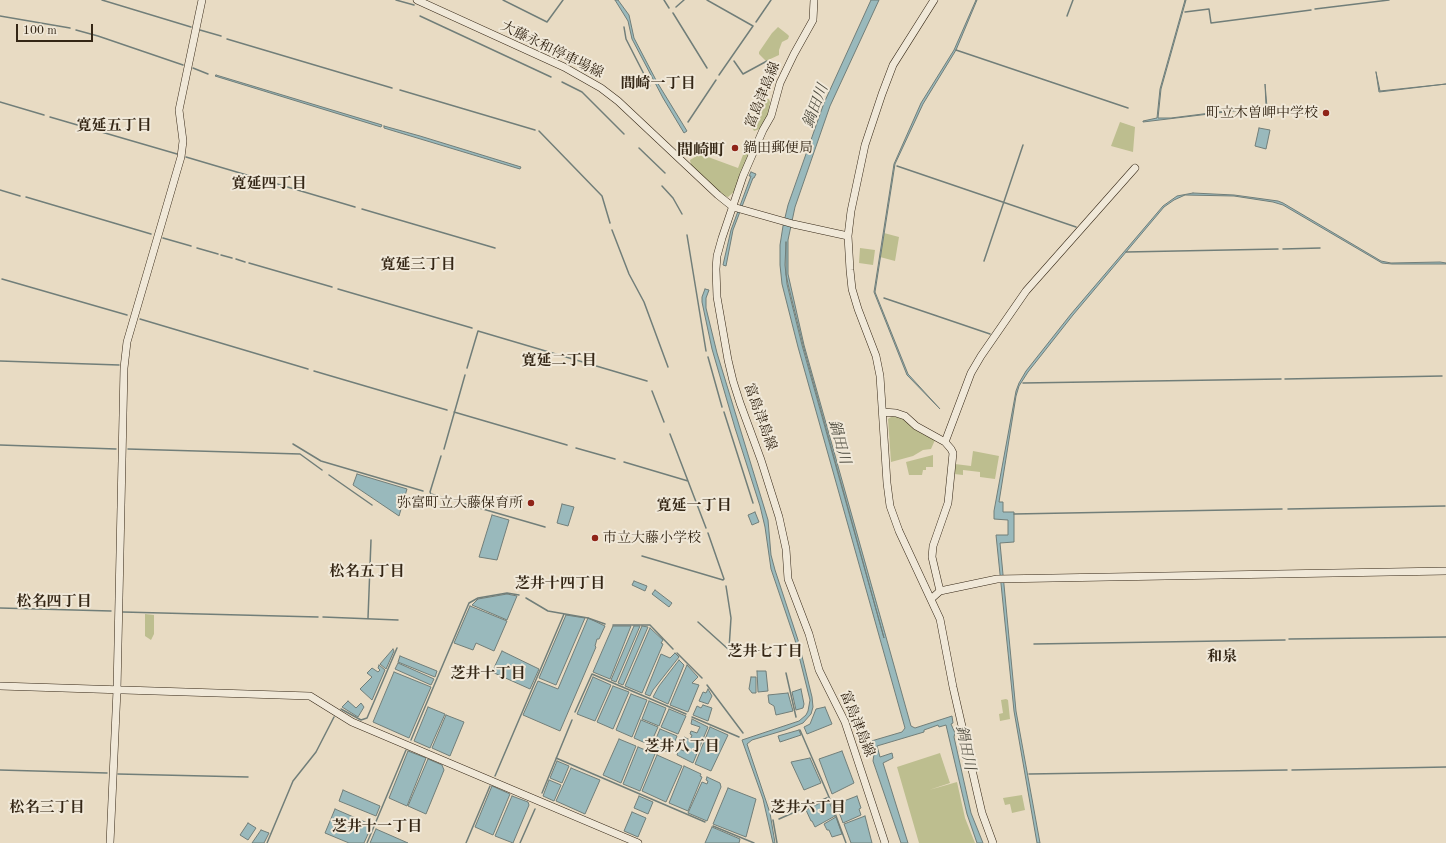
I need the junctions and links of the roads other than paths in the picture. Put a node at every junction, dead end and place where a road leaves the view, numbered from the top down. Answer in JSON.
{"nodes":[{"id":1,"x":202,"y":0,"type":"edge"},
{"id":2,"x":417,"y":0,"type":"edge"},
{"id":3,"x":814,"y":0,"type":"edge"},
{"id":4,"x":934,"y":0,"type":"edge"},
{"id":5,"x":1135,"y":168,"type":"dead end"},
{"id":6,"x":738,"y":209,"type":"junction"},
{"id":7,"x":848,"y":236,"type":"junction"},
{"id":8,"x":883,"y":412,"type":"junction"},
{"id":9,"x":944,"y":442,"type":"junction"},
{"id":10,"x":1446,"y":571,"type":"edge"},
{"id":11,"x":940,"y":591,"type":"junction"},
{"id":12,"x":931,"y":599,"type":"junction"},
{"id":13,"x":0,"y":686,"type":"edge"},
{"id":14,"x":117,"y":690,"type":"junction"},
{"id":15,"x":110,"y":843,"type":"edge"},
{"id":16,"x":638,"y":843,"type":"edge"},
{"id":17,"x":885,"y":843,"type":"edge"},
{"id":18,"x":993,"y":843,"type":"edge"}],
"edges":[{"from":1,"to":14,"type":"street"},
{"from":2,"to":6,"type":"street","name":"大藤永和停車場線"},
{"from":3,"to":6,"type":"street","name":"富島津島線"},
{"from":4,"to":7,"type":"street"},
{"from":5,"to":9,"type":"street"},
{"from":6,"to":7,"type":"street"},
{"from":6,"to":17,"type":"street","name":"富島津島線"},
{"from":7,"to":8,"type":"street"},
{"from":8,"to":9,"type":"street"},
{"from":8,"to":12,"type":"street"},
{"from":9,"to":11,"type":"street"},
{"from":10,"to":11,"type":"street"},
{"from":11,"to":12,"type":"street"},
{"from":12,"to":18,"type":"street"},
{"from":13,"to":14,"type":"street"},
{"from":14,"to":15,"type":"street"},
{"from":14,"to":16,"type":"street"}]}
